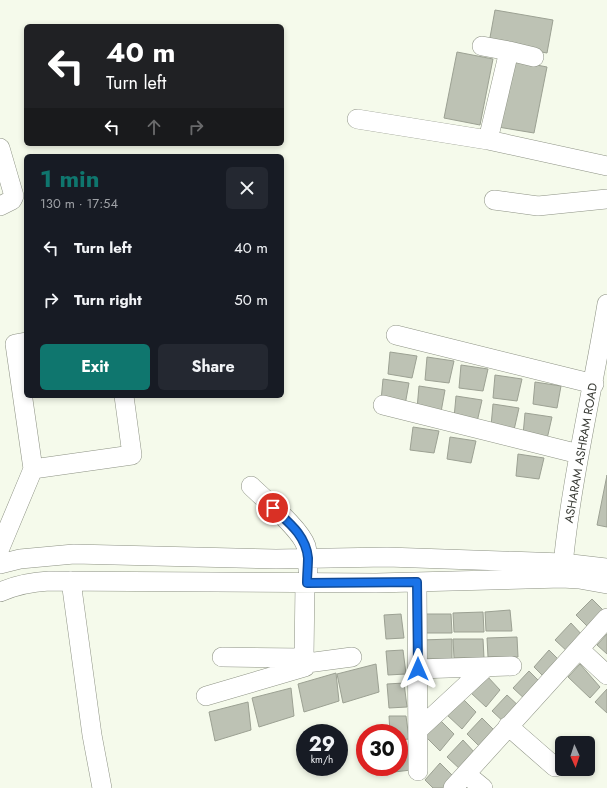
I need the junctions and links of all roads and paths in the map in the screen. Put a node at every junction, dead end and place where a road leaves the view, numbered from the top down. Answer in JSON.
{"nodes":[{"id":1,"x":482,"y":46,"type":"dead end"},
{"id":2,"x":509,"y":52,"type":"junction"},
{"id":3,"x":534,"y":57,"type":"dead end"},
{"id":4,"x":357,"y":119,"type":"dead end"},
{"id":5,"x":488,"y":140,"type":"junction"},
{"id":6,"x":1,"y":152,"type":"edge"},
{"id":7,"x":607,"y":166,"type":"edge"},
{"id":8,"x":607,"y":199,"type":"edge"},
{"id":9,"x":494,"y":200,"type":"dead end"},
{"id":10,"x":0,"y":206,"type":"edge"},
{"id":11,"x":607,"y":304,"type":"edge"},
{"id":12,"x":605,"y":333,"type":"edge"},
{"id":13,"x":396,"y":335,"type":"dead end"},
{"id":14,"x":24,"y":342,"type":"edge"},
{"id":15,"x":594,"y":384,"type":"junction"},
{"id":16,"x":124,"y":398,"type":"edge"},
{"id":17,"x":383,"y":405,"type":"dead end"},
{"id":18,"x":579,"y":454,"type":"junction"},
{"id":19,"x":33,"y":469,"type":"junction"},
{"id":20,"x":251,"y":486,"type":"dead end"},
{"id":21,"x":0,"y":548,"type":"edge"},
{"id":22,"x":308,"y":558,"type":"junction"},
{"id":23,"x":0,"y":564,"type":"edge"},
{"id":24,"x":607,"y":568,"type":"edge"},
{"id":25,"x":562,"y":571,"type":"junction"},
{"id":26,"x":71,"y":581,"type":"junction"},
{"id":27,"x":417,"y":582,"type":"junction"},
{"id":28,"x":306,"y":583,"type":"junction"},
{"id":29,"x":607,"y":584,"type":"edge"},
{"id":30,"x":0,"y":592,"type":"edge"},
{"id":31,"x":607,"y":618,"type":"edge"},
{"id":32,"x":579,"y":649,"type":"junction"},
{"id":33,"x":222,"y":657,"type":"dead end"},
{"id":34,"x":352,"y":657,"type":"dead end"},
{"id":35,"x":306,"y":661,"type":"junction"},
{"id":36,"x":512,"y":666,"type":"dead end"},
{"id":37,"x":486,"y":667,"type":"junction"},
{"id":38,"x":418,"y":669,"type":"junction"},
{"id":39,"x":607,"y":675,"type":"edge"},
{"id":40,"x":206,"y":696,"type":"dead end"},
{"id":41,"x":508,"y":726,"type":"junction"},
{"id":42,"x":418,"y":730,"type":"junction"},
{"id":43,"x":554,"y":767,"type":"dead end"},
{"id":44,"x":418,"y":771,"type":"dead end"},
{"id":45,"x":466,"y":774,"type":"junction"},
{"id":46,"x":102,"y":788,"type":"edge"},
{"id":47,"x":453,"y":788,"type":"edge"},
{"id":48,"x":483,"y":788,"type":"edge"}],
"edges":[{"from":1,"to":2,"type":"street"},
{"from":2,"to":3,"type":"street"},
{"from":2,"to":5,"type":"street"},
{"from":4,"to":5,"type":"street"},
{"from":5,"to":7,"type":"street"},
{"from":6,"to":10,"type":"street"},
{"from":8,"to":9,"type":"street"},
{"from":11,"to":12,"type":"street","name":"ASHARAM ASHRAM ROAD"},
{"from":12,"to":15,"type":"street","name":"ASHARAM ASHRAM ROAD"},
{"from":13,"to":15,"type":"street"},
{"from":14,"to":19,"type":"street"},
{"from":15,"to":18,"type":"street","name":"ASHARAM ASHRAM ROAD"},
{"from":16,"to":19,"type":"street"},
{"from":17,"to":18,"type":"street"},
{"from":18,"to":25,"type":"street","name":"ASHARAM ASHRAM ROAD"},
{"from":19,"to":21,"type":"street"},
{"from":20,"to":22,"type":"street"},
{"from":22,"to":23,"type":"street"},
{"from":22,"to":25,"type":"street"},
{"from":22,"to":28,"type":"street"},
{"from":24,"to":25,"type":"street"},
{"from":25,"to":27,"type":"street"},
{"from":25,"to":29,"type":"street"},
{"from":26,"to":28,"type":"street"},
{"from":26,"to":30,"type":"street"},
{"from":26,"to":46,"type":"street"},
{"from":27,"to":28,"type":"street"},
{"from":27,"to":38,"type":"street"},
{"from":28,"to":35,"type":"street"},
{"from":31,"to":32,"type":"street"},
{"from":32,"to":39,"type":"street"},
{"from":32,"to":41,"type":"street"},
{"from":33,"to":35,"type":"street"},
{"from":34,"to":35,"type":"street"},
{"from":35,"to":40,"type":"street"},
{"from":36,"to":37,"type":"street"},
{"from":37,"to":38,"type":"street"},
{"from":37,"to":42,"type":"street"},
{"from":38,"to":42,"type":"street"},
{"from":41,"to":43,"type":"street"},
{"from":41,"to":45,"type":"street"},
{"from":42,"to":44,"type":"street"},
{"from":45,"to":47,"type":"street"},
{"from":45,"to":48,"type":"street"}]}
